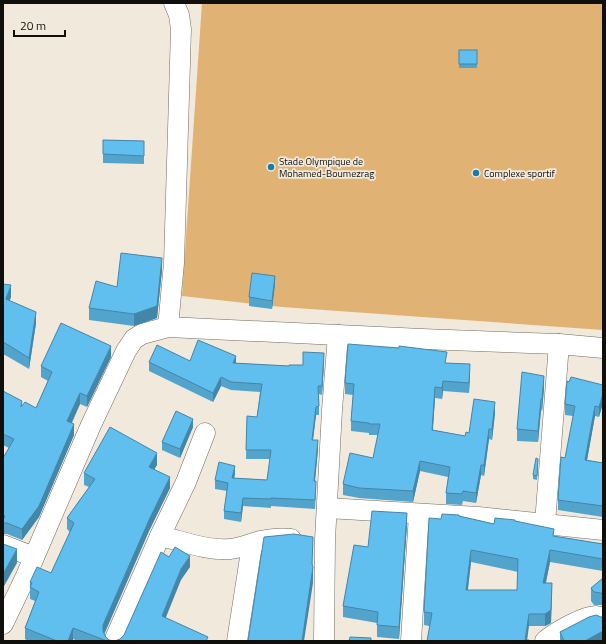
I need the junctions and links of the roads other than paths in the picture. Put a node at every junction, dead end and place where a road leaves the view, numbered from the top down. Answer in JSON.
{"nodes":[{"id":1,"x":174,"y":3,"type":"edge"},
{"id":2,"x":168,"y":327,"type":"junction"},
{"id":3,"x":338,"y":335,"type":"junction"},
{"id":4,"x":559,"y":344,"type":"junction"},
{"id":5,"x":603,"y":348,"type":"edge"},
{"id":6,"x":205,"y":433,"type":"dead end"},
{"id":7,"x":327,"y":508,"type":"junction"},
{"id":8,"x":419,"y":514,"type":"junction"},
{"id":9,"x":545,"y":523,"type":"junction"},
{"id":10,"x":603,"y":530,"type":"edge"},
{"id":11,"x":160,"y":536,"type":"junction"},
{"id":12,"x":325,"y":540,"type":"junction"},
{"id":13,"x":3,"y":545,"type":"edge"},
{"id":14,"x":252,"y":545,"type":"junction"},
{"id":15,"x":34,"y":557,"type":"junction"},
{"id":16,"x":603,"y":618,"type":"edge"},
{"id":17,"x":3,"y":624,"type":"edge"},
{"id":18,"x":114,"y":641,"type":"edge"},
{"id":19,"x":237,"y":641,"type":"edge"},
{"id":20,"x":324,"y":641,"type":"edge"},
{"id":21,"x":411,"y":641,"type":"edge"},
{"id":22,"x":545,"y":641,"type":"edge"}],
"edges":[{"from":1,"to":2,"type":"street"},
{"from":2,"to":3,"type":"street"},
{"from":2,"to":15,"type":"street"},
{"from":3,"to":4,"type":"street"},
{"from":3,"to":7,"type":"street"},
{"from":4,"to":5,"type":"street"},
{"from":4,"to":9,"type":"street"},
{"from":6,"to":11,"type":"street"},
{"from":7,"to":8,"type":"street"},
{"from":7,"to":12,"type":"street"},
{"from":8,"to":9,"type":"street"},
{"from":8,"to":21,"type":"street"},
{"from":9,"to":10,"type":"street"},
{"from":11,"to":14,"type":"street"},
{"from":11,"to":18,"type":"street"},
{"from":12,"to":14,"type":"street"},
{"from":12,"to":20,"type":"street"},
{"from":13,"to":15,"type":"street"},
{"from":14,"to":19,"type":"street"},
{"from":15,"to":17,"type":"street"},
{"from":16,"to":22,"type":"street"}]}
